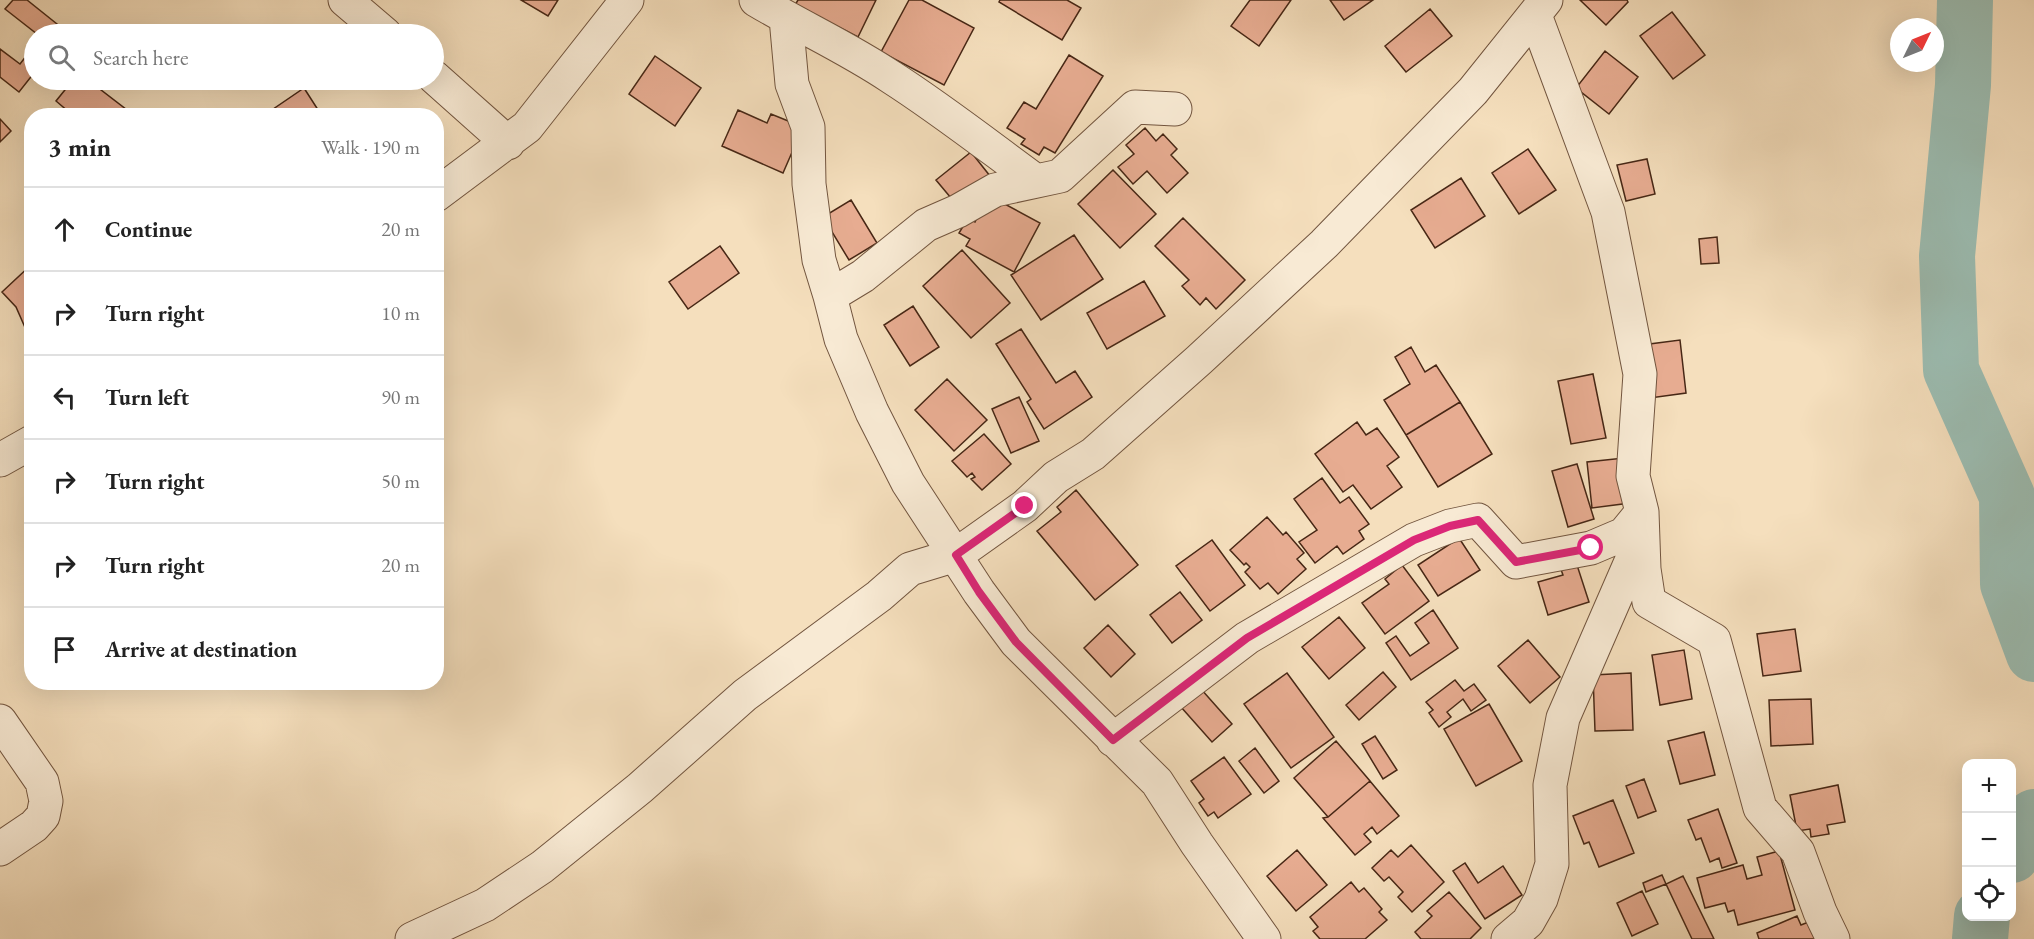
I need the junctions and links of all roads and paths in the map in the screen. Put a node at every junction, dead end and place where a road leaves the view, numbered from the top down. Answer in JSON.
{"nodes":[{"id":1,"x":345,"y":0,"type":"edge"},
{"id":2,"x":627,"y":0,"type":"edge"},
{"id":3,"x":756,"y":0,"type":"edge"},
{"id":4,"x":1541,"y":8,"type":"edge"},
{"id":5,"x":786,"y":18,"type":"junction"},
{"id":6,"x":373,"y":24,"type":"edge"},
{"id":7,"x":444,"y":86,"type":"edge"},
{"id":8,"x":1175,"y":109,"type":"dead end"},
{"id":9,"x":508,"y":143,"type":"junction"},
{"id":10,"x":1036,"y":181,"type":"junction"},
{"id":11,"x":444,"y":189,"type":"edge"},
{"id":12,"x":830,"y":296,"type":"junction"},
{"id":13,"x":24,"y":446,"type":"edge"},
{"id":14,"x":0,"y":460,"type":"edge"},
{"id":15,"x":1642,"y":512,"type":"junction"},
{"id":16,"x":956,"y":555,"type":"junction"},
{"id":17,"x":0,"y":721,"type":"edge"},
{"id":18,"x":1113,"y":740,"type":"junction"},
{"id":19,"x":0,"y":849,"type":"edge"},
{"id":20,"x":1511,"y":938,"type":"edge"},
{"id":21,"x":412,"y":939,"type":"edge"},
{"id":22,"x":1264,"y":939,"type":"edge"},
{"id":23,"x":1833,"y":939,"type":"edge"}],
"edges":[{"from":1,"to":6,"type":"street"},
{"from":2,"to":9,"type":"street"},
{"from":3,"to":5,"type":"street"},
{"from":4,"to":15,"type":"street"},
{"from":4,"to":16,"type":"street"},
{"from":5,"to":10,"type":"street"},
{"from":5,"to":12,"type":"street"},
{"from":7,"to":9,"type":"street"},
{"from":8,"to":10,"type":"street"},
{"from":9,"to":11,"type":"street"},
{"from":10,"to":12,"type":"street"},
{"from":12,"to":16,"type":"street"},
{"from":13,"to":14,"type":"street"},
{"from":15,"to":18,"type":"street"},
{"from":15,"to":20,"type":"street"},
{"from":15,"to":23,"type":"street"},
{"from":16,"to":18,"type":"street"},
{"from":16,"to":21,"type":"street"},
{"from":17,"to":19,"type":"street"},
{"from":18,"to":22,"type":"street"}]}
